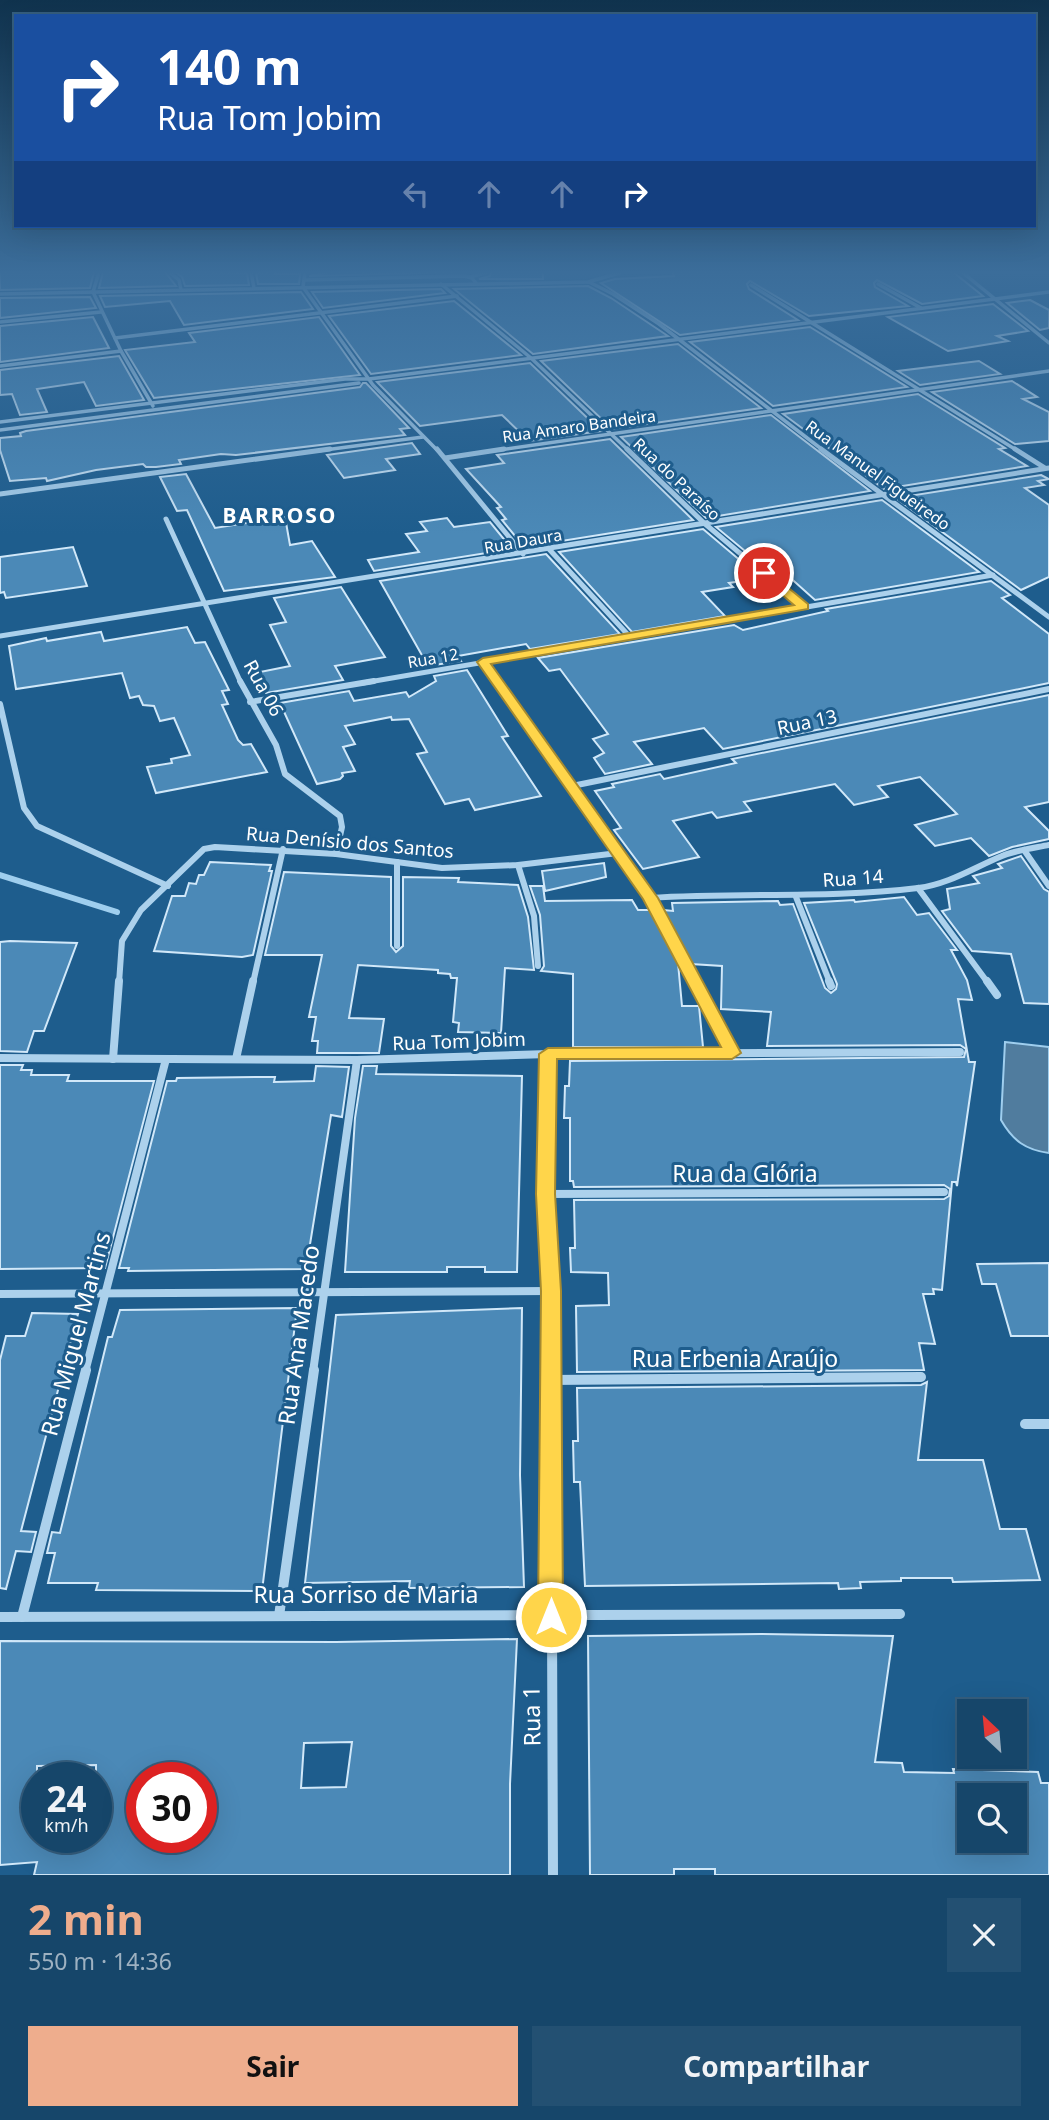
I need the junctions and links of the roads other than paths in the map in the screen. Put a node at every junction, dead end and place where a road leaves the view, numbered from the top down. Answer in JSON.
{"nodes":[{"id":1,"x":52,"y":360,"type":"edge"},
{"id":2,"x":126,"y":360,"type":"edge"},
{"id":3,"x":355,"y":360,"type":"edge"},
{"id":4,"x":519,"y":360,"type":"edge"},
{"id":5,"x":533,"y":360,"type":"edge"},
{"id":6,"x":704,"y":360,"type":"edge"},
{"id":7,"x":868,"y":360,"type":"edge"},
{"id":8,"x":0,"y":366,"type":"edge"},
{"id":9,"x":1049,"y":370,"type":"edge"},
{"id":10,"x":369,"y":379,"type":"junction"},
{"id":11,"x":917,"y":390,"type":"junction"},
{"id":12,"x":152,"y":403,"type":"junction"},
{"id":13,"x":156,"y":411,"type":"junction"},
{"id":14,"x":769,"y":411,"type":"junction"},
{"id":15,"x":0,"y":422,"type":"edge"},
{"id":16,"x":0,"y":430,"type":"edge"},
{"id":17,"x":610,"y":433,"type":"junction"},
{"id":18,"x":423,"y":437,"type":"junction"},
{"id":19,"x":445,"y":458,"type":"junction"},
{"id":20,"x":1048,"y":469,"type":"edge"},
{"id":21,"x":0,"y":494,"type":"edge"},
{"id":22,"x":888,"y":495,"type":"junction"},
{"id":23,"x":166,"y":519,"type":"dead end"},
{"id":24,"x":705,"y":523,"type":"junction"},
{"id":25,"x":548,"y":548,"type":"junction"},
{"id":26,"x":523,"y":554,"type":"junction"},
{"id":27,"x":993,"y":575,"type":"junction"},
{"id":28,"x":206,"y":603,"type":"junction"},
{"id":29,"x":804,"y":607,"type":"junction"},
{"id":30,"x":1049,"y":617,"type":"edge"},
{"id":31,"x":0,"y":636,"type":"edge"},
{"id":32,"x":630,"y":637,"type":"junction"},
{"id":33,"x":483,"y":662,"type":"junction"},
{"id":34,"x":1049,"y":688,"type":"edge"},
{"id":35,"x":250,"y":702,"type":"junction"},
{"id":36,"x":0,"y":704,"type":"edge"},
{"id":37,"x":572,"y":786,"type":"junction"},
{"id":38,"x":1049,"y":845,"type":"edge"},
{"id":39,"x":283,"y":849,"type":"junction"},
{"id":40,"x":1024,"y":850,"type":"junction"},
{"id":41,"x":618,"y":853,"type":"junction"},
{"id":42,"x":336,"y":854,"type":"junction"},
{"id":43,"x":397,"y":862,"type":"junction"},
{"id":44,"x":518,"y":865,"type":"junction"},
{"id":45,"x":167,"y":886,"type":"junction"},
{"id":46,"x":1049,"y":886,"type":"edge"},
{"id":47,"x":918,"y":888,"type":"junction"},
{"id":48,"x":796,"y":897,"type":"junction"},
{"id":49,"x":650,"y":898,"type":"junction"},
{"id":50,"x":397,"y":946,"type":"dead end"},
{"id":51,"x":538,"y":966,"type":"dead end"},
{"id":52,"x":831,"y":986,"type":"dead end"},
{"id":53,"x":997,"y":995,"type":"dead end"},
{"id":54,"x":960,"y":1052,"type":"dead end"},
{"id":55,"x":732,"y":1053,"type":"junction"},
{"id":56,"x":548,"y":1054,"type":"junction"},
{"id":57,"x":0,"y":1058,"type":"edge"},
{"id":58,"x":113,"y":1059,"type":"junction"},
{"id":59,"x":166,"y":1059,"type":"junction"},
{"id":60,"x":236,"y":1059,"type":"junction"},
{"id":61,"x":357,"y":1060,"type":"junction"},
{"id":62,"x":944,"y":1192,"type":"dead end"},
{"id":63,"x":546,"y":1194,"type":"junction"},
{"id":64,"x":324,"y":1291,"type":"junction"},
{"id":65,"x":551,"y":1291,"type":"junction"},
{"id":66,"x":0,"y":1294,"type":"edge"},
{"id":67,"x":107,"y":1294,"type":"junction"},
{"id":68,"x":921,"y":1377,"type":"dead end"},
{"id":69,"x":550,"y":1380,"type":"junction"},
{"id":70,"x":1025,"y":1424,"type":"dead end"},
{"id":71,"x":1049,"y":1424,"type":"edge"},
{"id":72,"x":900,"y":1614,"type":"dead end"},
{"id":73,"x":279,"y":1615,"type":"junction"},
{"id":74,"x":0,"y":1617,"type":"edge"},
{"id":75,"x":22,"y":1617,"type":"junction"},
{"id":76,"x":551,"y":1617,"type":"junction"},
{"id":77,"x":553,"y":1875,"type":"edge"}],
"edges":[{"from":1,"to":8,"type":"street"},
{"from":2,"to":12,"type":"street"},
{"from":3,"to":10,"type":"street"},
{"from":4,"to":10,"type":"street"},
{"from":5,"to":17,"type":"street","name":"Rua do Paraíso"},
{"from":6,"to":14,"type":"street","name":"Rua Manuel Figueiredo"},
{"from":7,"to":11,"type":"street"},
{"from":9,"to":11,"type":"street","name":"Rua Amaro Bandeira"},
{"from":10,"to":12,"type":"street"},
{"from":10,"to":13,"type":"street"},
{"from":10,"to":18,"type":"street"},
{"from":11,"to":14,"type":"street","name":"Rua Amaro Bandeira"},
{"from":11,"to":20,"type":"street"},
{"from":12,"to":13,"type":"street"},
{"from":12,"to":15,"type":"street"},
{"from":13,"to":16,"type":"street"},
{"from":14,"to":17,"type":"street","name":"Rua Amaro Bandeira"},
{"from":14,"to":22,"type":"street","name":"Rua Manuel Figueiredo"},
{"from":17,"to":19,"type":"street","name":"Rua Amaro Bandeira"},
{"from":17,"to":24,"type":"street","name":"Rua do Paraíso"},
{"from":18,"to":19,"type":"street"},
{"from":18,"to":21,"type":"street"},
{"from":19,"to":26,"type":"street"},
{"from":20,"to":22,"type":"street","name":"Rua Daura"},
{"from":22,"to":24,"type":"street","name":"Rua Daura"},
{"from":22,"to":27,"type":"street","name":"Rua Manuel Figueiredo"},
{"from":23,"to":28,"type":"street","name":"Rua 06"},
{"from":24,"to":25,"type":"street","name":"Rua Daura"},
{"from":24,"to":29,"type":"street","name":"Rua do Paraíso"},
{"from":25,"to":26,"type":"street","name":"Rua Daura"},
{"from":25,"to":32,"type":"street"},
{"from":26,"to":28,"type":"street","name":"Rua Daura"},
{"from":27,"to":29,"type":"street","name":"Rua 12"},
{"from":27,"to":30,"type":"street","name":"Rua Manuel Figueiredo"},
{"from":28,"to":31,"type":"street","name":"Rua Daura"},
{"from":28,"to":35,"type":"street","name":"Rua 06"},
{"from":29,"to":32,"type":"street","name":"Rua 12"},
{"from":32,"to":33,"type":"street","name":"Rua 12"},
{"from":33,"to":35,"type":"street","name":"Rua 12"},
{"from":33,"to":37,"type":"street"},
{"from":34,"to":37,"type":"street","name":"Rua 13"},
{"from":35,"to":42,"type":"street","name":"Rua 06"},
{"from":36,"to":45,"type":"street"},
{"from":37,"to":41,"type":"street"},
{"from":38,"to":40,"type":"street","name":"Rua 14"},
{"from":39,"to":42,"type":"street","name":"Rua Denísio dos Santos"},
{"from":39,"to":45,"type":"street","name":"Rua Denísio dos Santos"},
{"from":39,"to":60,"type":"street"},
{"from":40,"to":46,"type":"street"},
{"from":40,"to":47,"type":"street","name":"Rua 14"},
{"from":41,"to":44,"type":"street","name":"Rua Denísio dos Santos"},
{"from":41,"to":49,"type":"street"},
{"from":42,"to":43,"type":"street","name":"Rua Denísio dos Santos"},
{"from":43,"to":44,"type":"street","name":"Rua Denísio dos Santos"},
{"from":43,"to":50,"type":"street"},
{"from":44,"to":51,"type":"street"},
{"from":45,"to":58,"type":"street"},
{"from":47,"to":48,"type":"street","name":"Rua 14"},
{"from":47,"to":53,"type":"street"},
{"from":48,"to":49,"type":"street","name":"Rua 14"},
{"from":48,"to":52,"type":"street"},
{"from":49,"to":55,"type":"street"},
{"from":54,"to":55,"type":"street","name":"Rua Tom Jobim"},
{"from":55,"to":56,"type":"street","name":"Rua Tom Jobim"},
{"from":56,"to":61,"type":"street","name":"Rua Tom Jobim"},
{"from":56,"to":63,"type":"street","name":"Rua 1"},
{"from":57,"to":58,"type":"street","name":"Rua Tom Jobim"},
{"from":58,"to":59,"type":"street","name":"Rua Tom Jobim"},
{"from":59,"to":60,"type":"street","name":"Rua Tom Jobim"},
{"from":59,"to":67,"type":"street","name":"Rua Miguel Martins"},
{"from":60,"to":61,"type":"street","name":"Rua Tom Jobim"},
{"from":61,"to":64,"type":"street","name":"Rua Ana Macedo"},
{"from":62,"to":63,"type":"street","name":"Rua da Glória"},
{"from":63,"to":65,"type":"street","name":"Rua 1"},
{"from":64,"to":65,"type":"street"},
{"from":64,"to":67,"type":"street"},
{"from":64,"to":73,"type":"street","name":"Rua Ana Macedo"},
{"from":65,"to":69,"type":"street","name":"Rua 1"},
{"from":66,"to":67,"type":"street"},
{"from":67,"to":75,"type":"street","name":"Rua Miguel Martins"},
{"from":68,"to":69,"type":"street","name":"Rua Erbenia Araújo"},
{"from":69,"to":76,"type":"street","name":"Rua 1"},
{"from":70,"to":71,"type":"street"},
{"from":72,"to":76,"type":"street","name":"Rua Sorriso de Maria"},
{"from":73,"to":75,"type":"street","name":"Rua Sorriso de Maria"},
{"from":73,"to":76,"type":"street","name":"Rua Sorriso de Maria"},
{"from":74,"to":75,"type":"street","name":"Rua Sorriso de Maria"},
{"from":76,"to":77,"type":"street","name":"Rua 1"}]}
